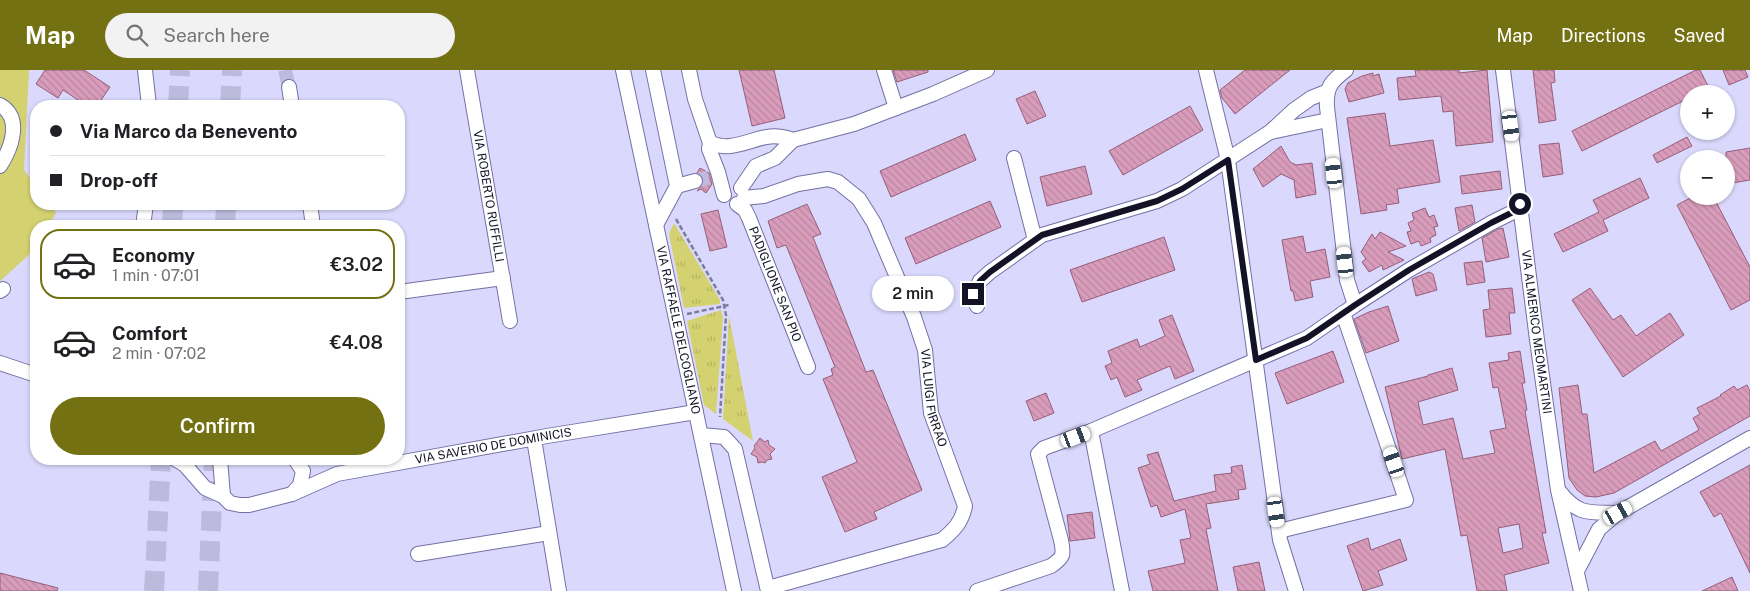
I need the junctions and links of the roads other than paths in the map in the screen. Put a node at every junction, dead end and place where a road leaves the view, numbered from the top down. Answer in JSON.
{"nodes":[{"id":1,"x":146,"y":70,"type":"edge"},
{"id":2,"x":467,"y":70,"type":"edge"},
{"id":3,"x":623,"y":70,"type":"edge"},
{"id":4,"x":653,"y":70,"type":"edge"},
{"id":5,"x":689,"y":70,"type":"edge"},
{"id":6,"x":884,"y":70,"type":"edge"},
{"id":7,"x":987,"y":70,"type":"edge"},
{"id":8,"x":1206,"y":70,"type":"edge"},
{"id":9,"x":1346,"y":70,"type":"edge"},
{"id":10,"x":1503,"y":70,"type":"edge"},
{"id":11,"x":289,"y":87,"type":"tunnel mouth"},
{"id":12,"x":1326,"y":92,"type":"junction"},
{"id":13,"x":148,"y":100,"type":"edge"},
{"id":14,"x":291,"y":100,"type":"edge"},
{"id":15,"x":0,"y":105,"type":"edge"},
{"id":16,"x":896,"y":108,"type":"junction"},
{"id":17,"x":1328,"y":120,"type":"junction"},
{"id":18,"x":1270,"y":132,"type":"junction"},
{"id":19,"x":793,"y":140,"type":"junction"},
{"id":20,"x":710,"y":143,"type":"junction"},
{"id":21,"x":1014,"y":158,"type":"dead end"},
{"id":22,"x":1228,"y":160,"type":"junction"},
{"id":23,"x":0,"y":166,"type":"edge"},
{"id":24,"x":695,"y":181,"type":"tunnel mouth"},
{"id":25,"x":677,"y":186,"type":"junction"},
{"id":26,"x":741,"y":197,"type":"junction"},
{"id":27,"x":1521,"y":208,"type":"junction"},
{"id":28,"x":656,"y":225,"type":"junction"},
{"id":29,"x":1035,"y":240,"type":"junction"},
{"id":30,"x":503,"y":278,"type":"junction"},
{"id":31,"x":405,"y":291,"type":"edge"},
{"id":32,"x":1355,"y":305,"type":"junction"},
{"id":33,"x":977,"y":306,"type":"dead end"},
{"id":34,"x":1343,"y":313,"type":"junction"},
{"id":35,"x":510,"y":322,"type":"dead end"},
{"id":36,"x":1256,"y":360,"type":"junction"},
{"id":37,"x":0,"y":362,"type":"edge"},
{"id":38,"x":808,"y":367,"type":"dead end"},
{"id":39,"x":30,"y":373,"type":"edge"},
{"id":40,"x":696,"y":412,"type":"junction"},
{"id":41,"x":1091,"y":431,"type":"junction"},
{"id":42,"x":701,"y":435,"type":"junction"},
{"id":43,"x":534,"y":438,"type":"junction"},
{"id":44,"x":1750,"y":438,"type":"edge"},
{"id":45,"x":405,"y":462,"type":"edge"},
{"id":46,"x":184,"y":465,"type":"edge"},
{"id":47,"x":220,"y":465,"type":"edge"},
{"id":48,"x":299,"y":465,"type":"edge"},
{"id":49,"x":386,"y":465,"type":"edge"},
{"id":50,"x":1558,"y":490,"type":"junction"},
{"id":51,"x":292,"y":494,"type":"junction"},
{"id":52,"x":223,"y":496,"type":"junction"},
{"id":53,"x":1618,"y":513,"type":"junction"},
{"id":54,"x":1278,"y":531,"type":"junction"},
{"id":55,"x":549,"y":533,"type":"junction"},
{"id":56,"x":418,"y":554,"type":"dead end"},
{"id":57,"x":1577,"y":571,"type":"junction"},
{"id":58,"x":768,"y":589,"type":"edge"},
{"id":59,"x":559,"y":591,"type":"edge"},
{"id":60,"x":734,"y":591,"type":"edge"},
{"id":61,"x":976,"y":591,"type":"edge"},
{"id":62,"x":1122,"y":591,"type":"edge"},
{"id":63,"x":1296,"y":591,"type":"edge"},
{"id":64,"x":1581,"y":591,"type":"edge"}],
"edges":[{"from":1,"to":13,"type":"street"},
{"from":2,"to":30,"type":"street","name":"VIA ROBERTO RUFFILLI"},
{"from":3,"to":28,"type":"street","name":"VIA RAFFAELE DELCOGLIANO"},
{"from":4,"to":25,"type":"street"},
{"from":5,"to":20,"type":"street"},
{"from":6,"to":16,"type":"street"},
{"from":7,"to":16,"type":"street"},
{"from":8,"to":22,"type":"street"},
{"from":9,"to":12,"type":"street"},
{"from":10,"to":27,"type":"street","name":"VIA ALMERICO MEOMARTINI"},
{"from":11,"to":14,"type":"street"},
{"from":12,"to":17,"type":"street"},
{"from":12,"to":18,"type":"street"},
{"from":15,"to":23,"type":"street"},
{"from":16,"to":19,"type":"street"},
{"from":17,"to":18,"type":"street"},
{"from":17,"to":32,"type":"street"},
{"from":18,"to":22,"type":"street"},
{"from":19,"to":20,"type":"street"},
{"from":19,"to":26,"type":"street"},
{"from":20,"to":26,"type":"street","name":"VIA LUIGI FIRRAO"},
{"from":21,"to":29,"type":"street"},
{"from":22,"to":29,"type":"street"},
{"from":22,"to":36,"type":"street"},
{"from":24,"to":25,"type":"street"},
{"from":25,"to":28,"type":"street"},
{"from":26,"to":38,"type":"street","name":"PADIGLIONE SAN PIO"},
{"from":26,"to":58,"type":"street","name":"VIA LUIGI FIRRAO"},
{"from":27,"to":32,"type":"street"},
{"from":27,"to":50,"type":"street","name":"VIA ALMERICO MEOMARTINI"},
{"from":28,"to":40,"type":"street","name":"VIA RAFFAELE DELCOGLIANO"},
{"from":29,"to":33,"type":"street"},
{"from":30,"to":31,"type":"street"},
{"from":30,"to":35,"type":"street","name":"VIA ROBERTO RUFFILLI"},
{"from":32,"to":34,"type":"street"},
{"from":34,"to":36,"type":"street"},
{"from":34,"to":54,"type":"street"},
{"from":36,"to":41,"type":"street"},
{"from":36,"to":54,"type":"street"},
{"from":37,"to":39,"type":"street"},
{"from":40,"to":42,"type":"street","name":"VIA RAFFAELE DELCOGLIANO"},
{"from":40,"to":43,"type":"street","name":"VIA SAVERIO DE DOMINICIS"},
{"from":41,"to":61,"type":"street"},
{"from":41,"to":62,"type":"street"},
{"from":42,"to":58,"type":"street"},
{"from":42,"to":60,"type":"street","name":"VIA RAFFAELE DELCOGLIANO"},
{"from":43,"to":45,"type":"street","name":"VIA SAVERIO DE DOMINICIS"},
{"from":43,"to":55,"type":"street"},
{"from":44,"to":53,"type":"street"},
{"from":46,"to":52,"type":"street","name":"VIA SAVERIO DE DOMINICIS"},
{"from":47,"to":52,"type":"street"},
{"from":48,"to":51,"type":"street"},
{"from":49,"to":51,"type":"street","name":"VIA SAVERIO DE DOMINICIS"},
{"from":50,"to":53,"type":"street"},
{"from":50,"to":57,"type":"street","name":"VIA ALMERICO MEOMARTINI"},
{"from":51,"to":52,"type":"street","name":"VIA SAVERIO DE DOMINICIS"},
{"from":53,"to":57,"type":"street"},
{"from":54,"to":63,"type":"street"},
{"from":55,"to":56,"type":"street"},
{"from":55,"to":59,"type":"street"},
{"from":57,"to":64,"type":"street","name":"VIA ALMERICO MEOMARTINI"}]}
